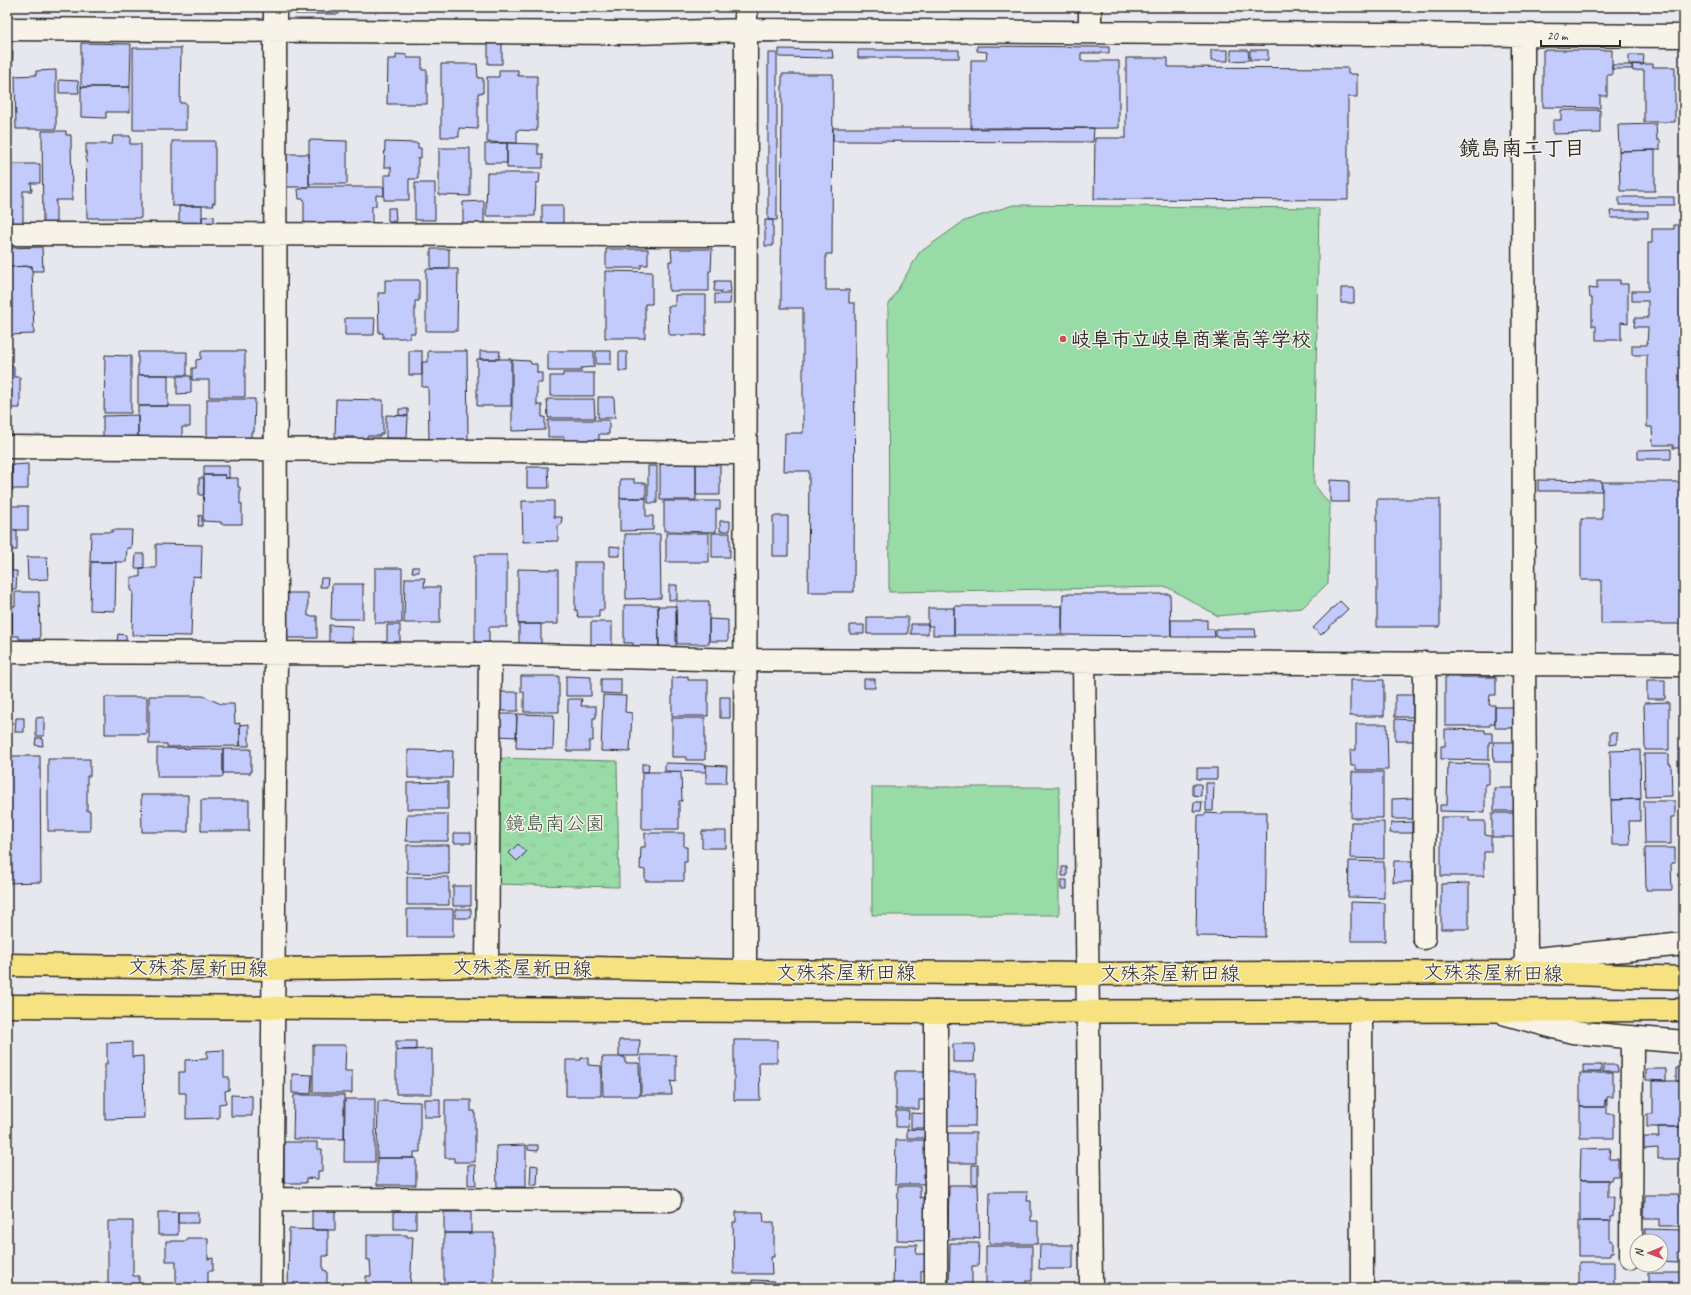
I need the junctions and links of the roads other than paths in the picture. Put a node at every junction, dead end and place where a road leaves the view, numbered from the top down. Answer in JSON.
{"nodes":[{"id":1,"x":275,"y":7,"type":"edge"},
{"id":2,"x":746,"y":7,"type":"edge"},
{"id":3,"x":1090,"y":7,"type":"edge"},
{"id":4,"x":7,"y":29,"type":"edge"},
{"id":5,"x":746,"y":30,"type":"junction"},
{"id":6,"x":275,"y":32,"type":"junction"},
{"id":7,"x":1090,"y":32,"type":"junction"},
{"id":8,"x":1523,"y":36,"type":"junction"},
{"id":9,"x":1684,"y":36,"type":"edge"},
{"id":10,"x":7,"y":234,"type":"edge"},
{"id":11,"x":275,"y":235,"type":"junction"},
{"id":12,"x":746,"y":235,"type":"junction"},
{"id":13,"x":7,"y":447,"type":"edge"},
{"id":14,"x":276,"y":448,"type":"junction"},
{"id":15,"x":745,"y":453,"type":"junction"},
{"id":16,"x":7,"y":652,"type":"edge"},
{"id":17,"x":276,"y":654,"type":"junction"},
{"id":18,"x":490,"y":654,"type":"junction"},
{"id":19,"x":744,"y":660,"type":"junction"},
{"id":20,"x":1084,"y":661,"type":"junction"},
{"id":21,"x":1425,"y":663,"type":"junction"},
{"id":22,"x":1524,"y":665,"type":"junction"},
{"id":23,"x":1684,"y":665,"type":"edge"},
{"id":24,"x":1424,"y":938,"type":"dead end"},
{"id":25,"x":1684,"y":944,"type":"edge"},
{"id":26,"x":7,"y":966,"type":"edge"},
{"id":27,"x":487,"y":966,"type":"junction"},
{"id":28,"x":1522,"y":966,"type":"junction"},
{"id":29,"x":273,"y":969,"type":"junction"},
{"id":30,"x":745,"y":971,"type":"junction"},
{"id":31,"x":1088,"y":974,"type":"junction"},
{"id":32,"x":1684,"y":978,"type":"edge"},
{"id":33,"x":7,"y":1006,"type":"edge"},
{"id":34,"x":274,"y":1006,"type":"junction"},
{"id":35,"x":1089,"y":1010,"type":"junction"},
{"id":36,"x":1361,"y":1010,"type":"junction"},
{"id":37,"x":1494,"y":1010,"type":"junction"},
{"id":38,"x":1684,"y":1010,"type":"edge"},
{"id":39,"x":936,"y":1012,"type":"junction"},
{"id":40,"x":1632,"y":1037,"type":"junction"},
{"id":41,"x":1684,"y":1042,"type":"edge"},
{"id":42,"x":272,"y":1199,"type":"junction"},
{"id":43,"x":670,"y":1200,"type":"dead end"},
{"id":44,"x":1631,"y":1233,"type":"edge"},
{"id":45,"x":271,"y":1288,"type":"edge"},
{"id":46,"x":936,"y":1288,"type":"edge"},
{"id":47,"x":1091,"y":1288,"type":"edge"},
{"id":48,"x":1362,"y":1288,"type":"edge"}],
"edges":[{"from":1,"to":6,"type":"street"},
{"from":2,"to":5,"type":"street"},
{"from":3,"to":7,"type":"street"},
{"from":4,"to":6,"type":"street"},
{"from":5,"to":6,"type":"street"},
{"from":5,"to":7,"type":"street"},
{"from":5,"to":12,"type":"street"},
{"from":6,"to":11,"type":"street"},
{"from":7,"to":8,"type":"street"},
{"from":8,"to":9,"type":"street"},
{"from":8,"to":22,"type":"street"},
{"from":10,"to":11,"type":"street"},
{"from":11,"to":12,"type":"street"},
{"from":11,"to":14,"type":"street"},
{"from":12,"to":15,"type":"street"},
{"from":13,"to":14,"type":"street"},
{"from":14,"to":15,"type":"street"},
{"from":14,"to":17,"type":"street"},
{"from":15,"to":19,"type":"street"},
{"from":16,"to":17,"type":"street"},
{"from":17,"to":18,"type":"street"},
{"from":17,"to":29,"type":"street"},
{"from":18,"to":19,"type":"street"},
{"from":18,"to":27,"type":"street"},
{"from":19,"to":20,"type":"street"},
{"from":19,"to":30,"type":"street"},
{"from":20,"to":21,"type":"street"},
{"from":20,"to":31,"type":"street"},
{"from":21,"to":22,"type":"street"},
{"from":21,"to":24,"type":"street"},
{"from":22,"to":23,"type":"street"},
{"from":22,"to":28,"type":"street"},
{"from":25,"to":28,"type":"street"},
{"from":26,"to":29,"type":"main road","name":"文殊茶屋新田線"},
{"from":27,"to":29,"type":"main road","name":"文殊茶屋新田線"},
{"from":27,"to":30,"type":"main road","name":"文殊茶屋新田線"},
{"from":28,"to":31,"type":"main road","name":"文殊茶屋新田線"},
{"from":28,"to":32,"type":"main road","name":"文殊茶屋新田線"},
{"from":29,"to":34,"type":"street"},
{"from":30,"to":31,"type":"main road","name":"文殊茶屋新田線"},
{"from":31,"to":35,"type":"street"},
{"from":33,"to":34,"type":"main road","name":"文殊茶屋新田線"},
{"from":34,"to":39,"type":"main road","name":"文殊茶屋新田線"},
{"from":34,"to":42,"type":"street"},
{"from":35,"to":36,"type":"main road","name":"文殊茶屋新田線"},
{"from":35,"to":39,"type":"main road","name":"文殊茶屋新田線"},
{"from":35,"to":47,"type":"street"},
{"from":36,"to":37,"type":"main road","name":"文殊茶屋新田線"},
{"from":36,"to":48,"type":"street"},
{"from":37,"to":38,"type":"main road","name":"文殊茶屋新田線"},
{"from":37,"to":40,"type":"street"},
{"from":39,"to":46,"type":"street"},
{"from":40,"to":41,"type":"street"},
{"from":40,"to":44,"type":"street"},
{"from":42,"to":43,"type":"street"},
{"from":42,"to":45,"type":"street"}]}
